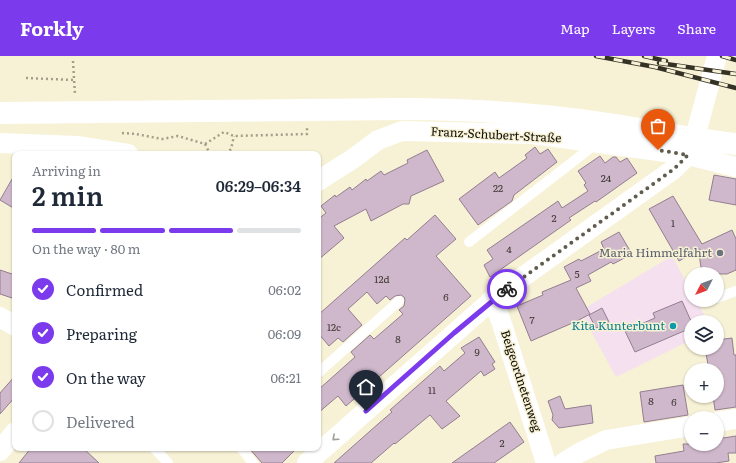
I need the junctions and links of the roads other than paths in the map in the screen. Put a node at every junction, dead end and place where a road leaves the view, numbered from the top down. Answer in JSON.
{"nodes":[{"id":1,"x":717,"y":56,"type":"edge"},
{"id":2,"x":0,"y":113,"type":"edge"},
{"id":3,"x":598,"y":142,"type":"junction"},
{"id":4,"x":1,"y":143,"type":"dead end"},
{"id":5,"x":736,"y":144,"type":"edge"},
{"id":6,"x":109,"y":151,"type":"edge"},
{"id":7,"x":690,"y":151,"type":"junction"},
{"id":8,"x":736,"y":166,"type":"edge"},
{"id":9,"x":321,"y":179,"type":"edge"},
{"id":10,"x":469,"y":242,"type":"dead end"},
{"id":11,"x":736,"y":291,"type":"edge"},
{"id":12,"x":724,"y":295,"type":"edge"},
{"id":13,"x":399,"y":301,"type":"dead end"},
{"id":14,"x":490,"y":301,"type":"junction"},
{"id":15,"x":0,"y":317,"type":"edge"},
{"id":16,"x":12,"y":324,"type":"edge"},
{"id":17,"x":321,"y":370,"type":"edge"},
{"id":18,"x":736,"y":419,"type":"edge"},
{"id":19,"x":724,"y":421,"type":"edge"},
{"id":20,"x":684,"y":427,"type":"edge"},
{"id":21,"x":12,"y":436,"type":"edge"},
{"id":22,"x":0,"y":451,"type":"edge"},
{"id":23,"x":157,"y":451,"type":"edge"},
{"id":24,"x":243,"y":451,"type":"edge"},
{"id":25,"x":168,"y":463,"type":"edge"},
{"id":26,"x":253,"y":463,"type":"edge"},
{"id":27,"x":308,"y":463,"type":"edge"},
{"id":28,"x":546,"y":463,"type":"edge"},
{"id":29,"x":563,"y":463,"type":"edge"}],
"edges":[{"from":1,"to":7,"type":"street"},
{"from":2,"to":5,"type":"main road"},
{"from":3,"to":7,"type":"street","name":"Franz-Schubert-Straße"},
{"from":3,"to":9,"type":"street","name":"Franz-Schubert-Straße"},
{"from":3,"to":10,"type":"lane"},
{"from":4,"to":6,"type":"street"},
{"from":7,"to":8,"type":"street","name":"Franz-Schubert-Straße"},
{"from":7,"to":14,"type":"street"},
{"from":11,"to":12,"type":"lane"},
{"from":13,"to":17,"type":"lane"},
{"from":14,"to":27,"type":"street","one_way":true},
{"from":14,"to":28,"type":"street","name":"Beigeordnetenweg"},
{"from":15,"to":16,"type":"street"},
{"from":18,"to":19,"type":"street"},
{"from":20,"to":29,"type":"street"},
{"from":21,"to":22,"type":"street"},
{"from":23,"to":25,"type":"lane"},
{"from":24,"to":26,"type":"lane"}]}
